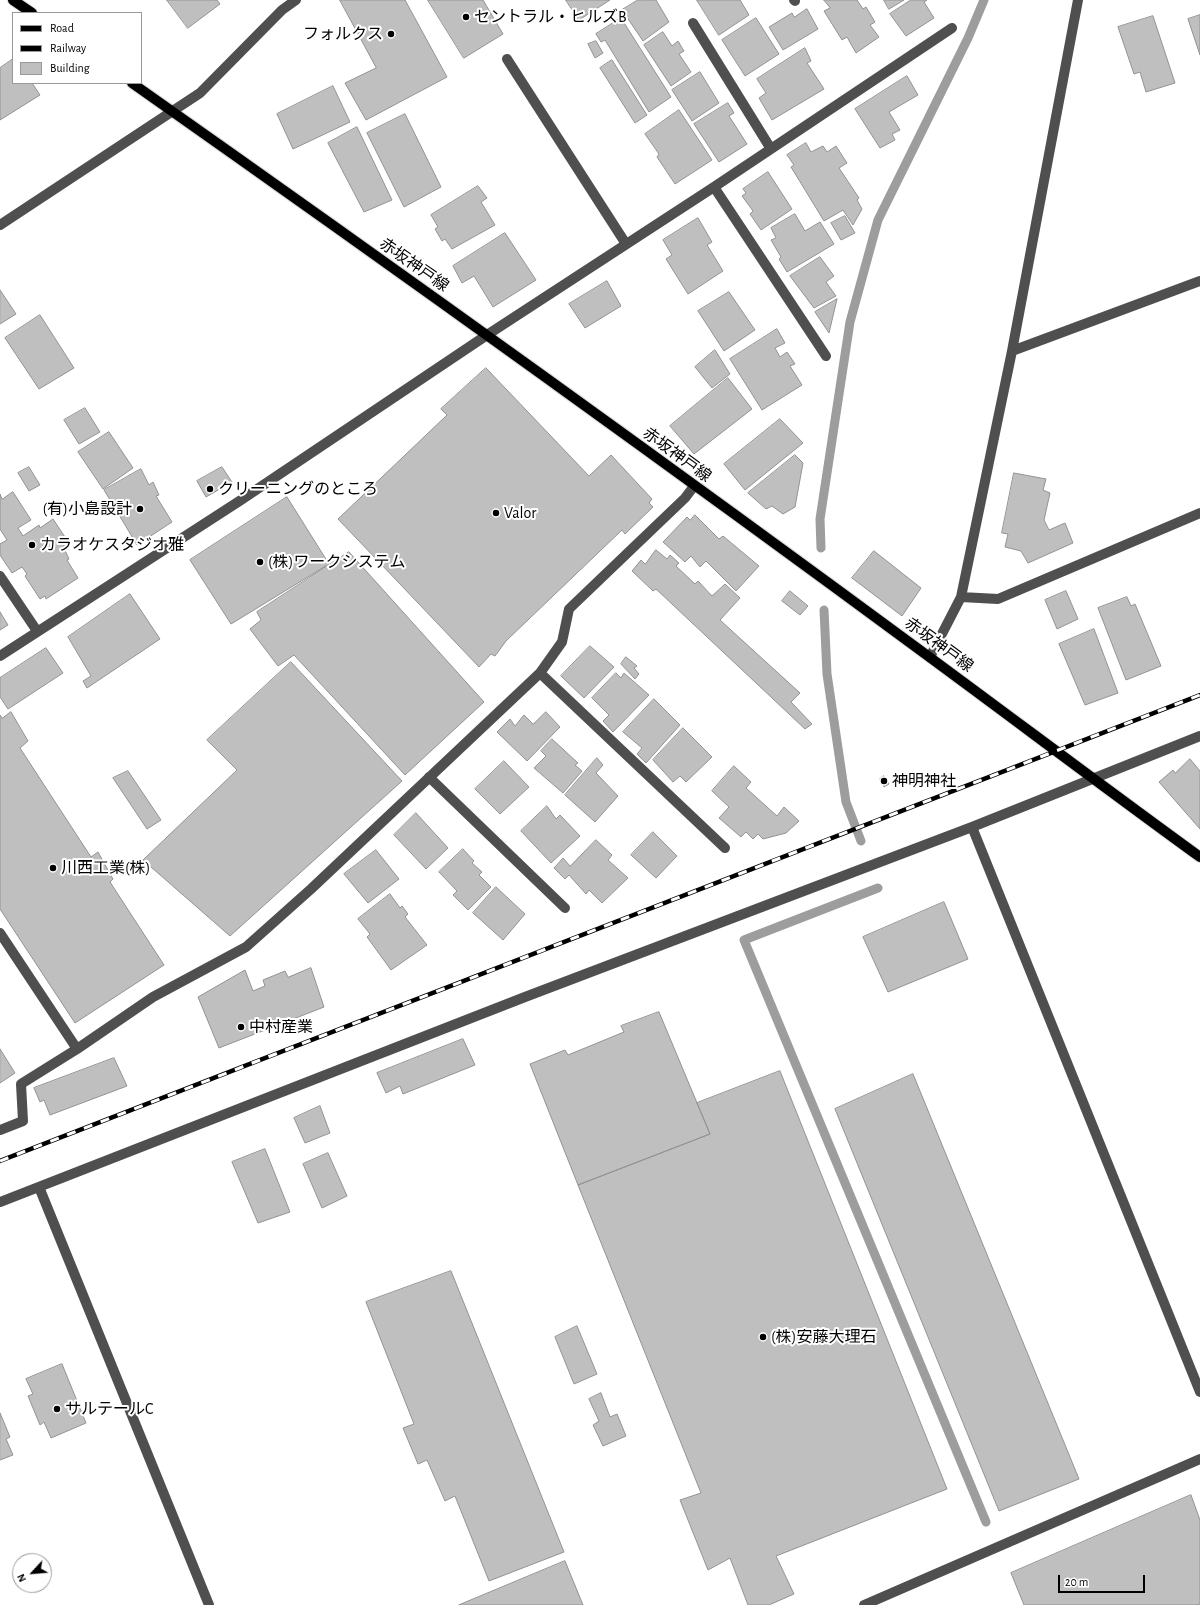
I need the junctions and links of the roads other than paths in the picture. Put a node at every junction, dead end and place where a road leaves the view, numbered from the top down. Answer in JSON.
{"nodes":[{"id":1,"x":13,"y":0,"type":"edge"},
{"id":2,"x":296,"y":0,"type":"edge"},
{"id":3,"x":1078,"y":0,"type":"edge"},
{"id":4,"x":31,"y":12,"type":"edge"},
{"id":5,"x":693,"y":23,"type":"dead end"},
{"id":6,"x":952,"y":28,"type":"dead end"},
{"id":7,"x":507,"y":59,"type":"dead end"},
{"id":8,"x":133,"y":84,"type":"edge"},
{"id":9,"x":172,"y":111,"type":"junction"},
{"id":10,"x":771,"y":149,"type":"junction"},
{"id":11,"x":714,"y":187,"type":"junction"},
{"id":12,"x":0,"y":225,"type":"edge"},
{"id":13,"x":626,"y":244,"type":"junction"},
{"id":14,"x":1200,"y":281,"type":"edge"},
{"id":15,"x":487,"y":335,"type":"junction"},
{"id":16,"x":1012,"y":351,"type":"junction"},
{"id":17,"x":826,"y":356,"type":"dead end"},
{"id":18,"x":694,"y":486,"type":"junction"},
{"id":19,"x":1200,"y":513,"type":"edge"},
{"id":20,"x":0,"y":576,"type":"edge"},
{"id":21,"x":961,"y":597,"type":"junction"},
{"id":22,"x":37,"y":631,"type":"junction"},
{"id":23,"x":0,"y":656,"type":"edge"},
{"id":24,"x":930,"y":657,"type":"junction"},
{"id":25,"x":540,"y":673,"type":"junction"},
{"id":26,"x":1200,"y":736,"type":"edge"},
{"id":27,"x":430,"y":777,"type":"junction"},
{"id":28,"x":1092,"y":779,"type":"junction"},
{"id":29,"x":972,"y":827,"type":"junction"},
{"id":30,"x":726,"y":848,"type":"dead end"},
{"id":31,"x":1200,"y":857,"type":"edge"},
{"id":32,"x":566,"y":908,"type":"dead end"},
{"id":33,"x":0,"y":933,"type":"edge"},
{"id":34,"x":77,"y":1049,"type":"junction"},
{"id":35,"x":0,"y":1130,"type":"edge"},
{"id":36,"x":39,"y":1187,"type":"junction"},
{"id":37,"x":0,"y":1202,"type":"edge"},
{"id":38,"x":1200,"y":1392,"type":"edge"},
{"id":39,"x":1200,"y":1459,"type":"edge"},
{"id":40,"x":209,"y":1605,"type":"edge"},
{"id":41,"x":864,"y":1605,"type":"edge"}],
"edges":[{"from":1,"to":4,"type":"main road"},
{"from":2,"to":9,"type":"street"},
{"from":3,"to":16,"type":"street"},
{"from":5,"to":10,"type":"street"},
{"from":6,"to":10,"type":"street"},
{"from":7,"to":13,"type":"street"},
{"from":8,"to":9,"type":"main road","name":"赤坂神戸線"},
{"from":9,"to":12,"type":"street"},
{"from":9,"to":15,"type":"main road","name":"赤坂神戸線"},
{"from":10,"to":11,"type":"street"},
{"from":11,"to":13,"type":"street"},
{"from":11,"to":17,"type":"street"},
{"from":13,"to":15,"type":"street"},
{"from":14,"to":16,"type":"street"},
{"from":15,"to":18,"type":"main road","name":"赤坂神戸線"},
{"from":15,"to":22,"type":"street"},
{"from":16,"to":21,"type":"street"},
{"from":18,"to":24,"type":"main road","name":"赤坂神戸線"},
{"from":18,"to":25,"type":"street"},
{"from":19,"to":21,"type":"street"},
{"from":20,"to":22,"type":"street"},
{"from":21,"to":24,"type":"street"},
{"from":22,"to":23,"type":"street"},
{"from":24,"to":28,"type":"main road","name":"赤坂神戸線"},
{"from":25,"to":27,"type":"street"},
{"from":25,"to":30,"type":"street"},
{"from":26,"to":28,"type":"street"},
{"from":27,"to":32,"type":"street"},
{"from":27,"to":34,"type":"street"},
{"from":28,"to":29,"type":"street"},
{"from":28,"to":31,"type":"main road","name":"赤坂神戸線"},
{"from":29,"to":36,"type":"street"},
{"from":29,"to":38,"type":"street"},
{"from":33,"to":34,"type":"street"},
{"from":34,"to":35,"type":"street"},
{"from":36,"to":37,"type":"street"},
{"from":36,"to":40,"type":"street"},
{"from":39,"to":41,"type":"street"}]}
